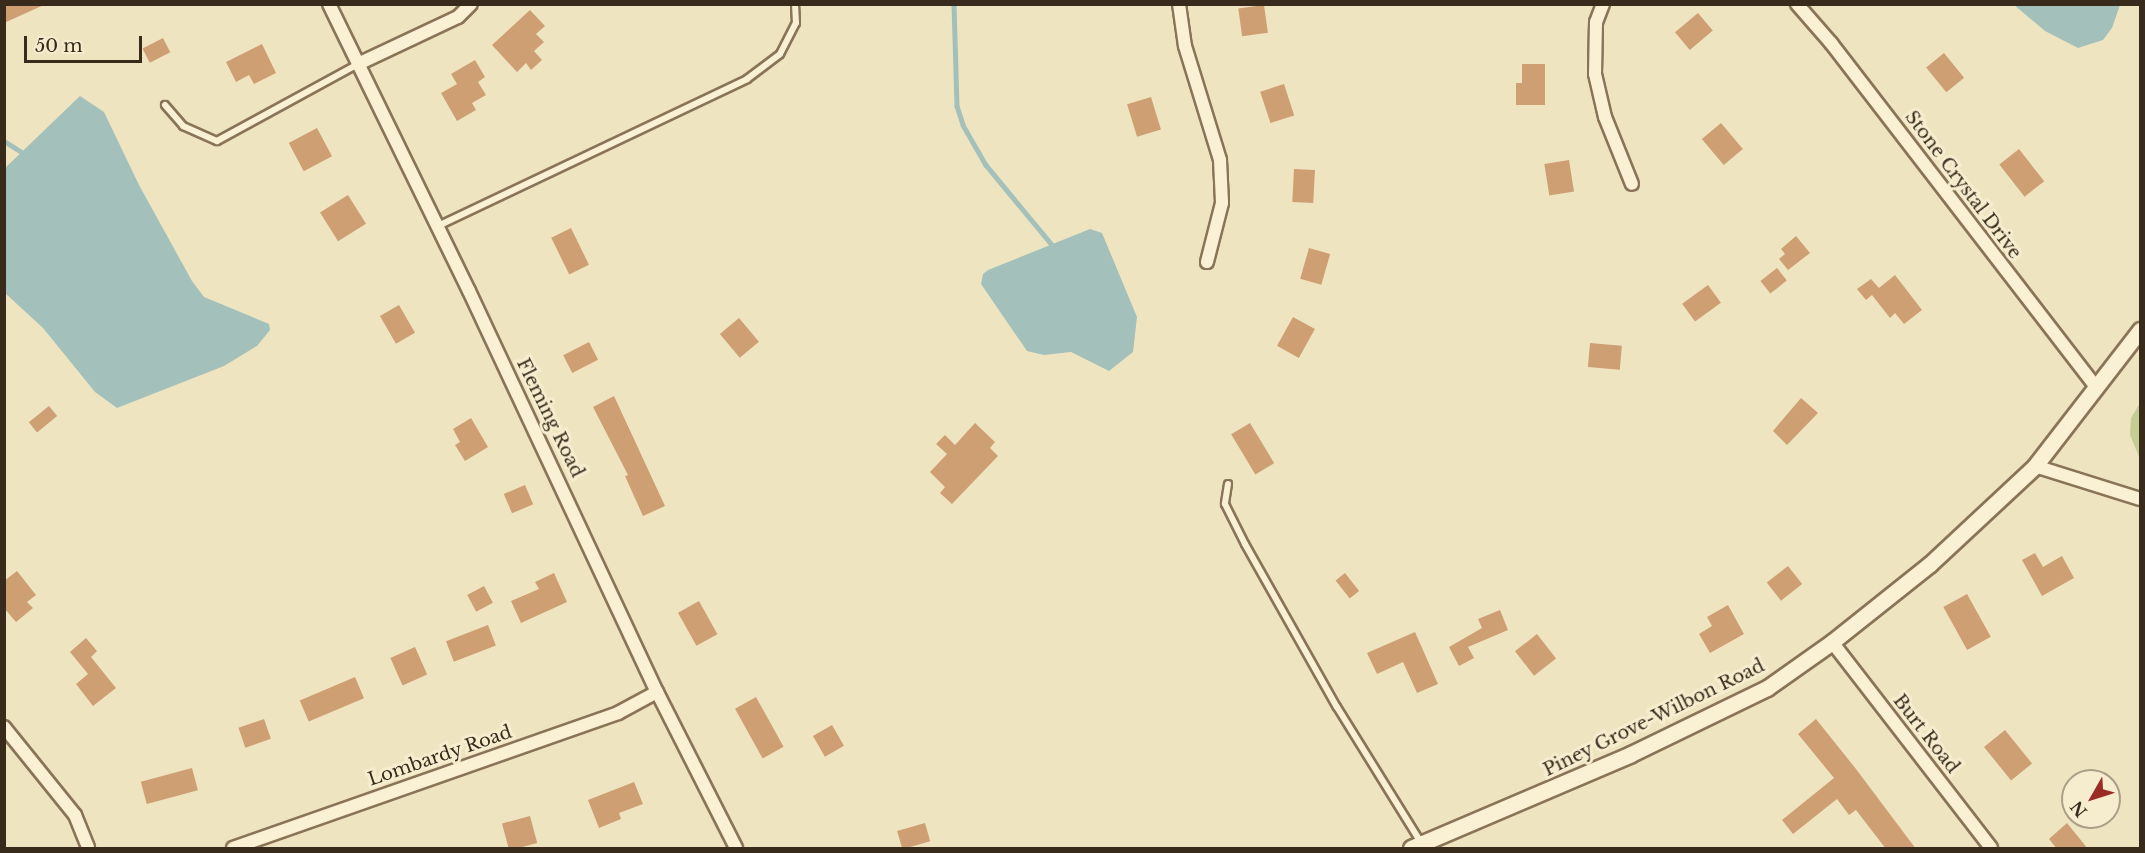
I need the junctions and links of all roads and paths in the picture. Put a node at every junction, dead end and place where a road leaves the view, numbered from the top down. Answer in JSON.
{"nodes":[{"id":1,"x":329,"y":4,"type":"edge"},
{"id":2,"x":471,"y":4,"type":"edge"},
{"id":3,"x":795,"y":4,"type":"edge"},
{"id":4,"x":1179,"y":4,"type":"edge"},
{"id":5,"x":1603,"y":4,"type":"edge"},
{"id":6,"x":1797,"y":4,"type":"edge"},
{"id":7,"x":358,"y":64,"type":"junction"},
{"id":8,"x":165,"y":105,"type":"dead end"},
{"id":9,"x":1632,"y":184,"type":"dead end"},
{"id":10,"x":438,"y":226,"type":"junction"},
{"id":11,"x":1208,"y":262,"type":"dead end"},
{"id":12,"x":2140,"y":330,"type":"edge"},
{"id":13,"x":2097,"y":389,"type":"junction"},
{"id":14,"x":2036,"y":466,"type":"junction"},
{"id":15,"x":1228,"y":484,"type":"dead end"},
{"id":16,"x":2140,"y":499,"type":"edge"},
{"id":17,"x":1832,"y":642,"type":"junction"},
{"id":18,"x":657,"y":692,"type":"junction"},
{"id":19,"x":4,"y":727,"type":"edge"},
{"id":20,"x":1417,"y":846,"type":"edge"},
{"id":21,"x":88,"y":849,"type":"edge"},
{"id":22,"x":233,"y":849,"type":"edge"},
{"id":23,"x":736,"y":849,"type":"edge"},
{"id":24,"x":1991,"y":849,"type":"edge"}],
"edges":[{"from":1,"to":7,"type":"street","name":"Fleming Road"},
{"from":2,"to":7,"type":"street"},
{"from":3,"to":10,"type":"lane"},
{"from":4,"to":11,"type":"street"},
{"from":5,"to":9,"type":"street"},
{"from":6,"to":13,"type":"street","name":"Stone Crystal Drive"},
{"from":7,"to":8,"type":"lane"},
{"from":7,"to":10,"type":"street","name":"Fleming Road"},
{"from":10,"to":18,"type":"street","name":"Fleming Road"},
{"from":12,"to":13,"type":"street","name":"Piney Grove-Wilbon Road"},
{"from":13,"to":14,"type":"street","name":"Piney Grove-Wilbon Road"},
{"from":14,"to":16,"type":"street"},
{"from":14,"to":17,"type":"street","name":"Piney Grove-Wilbon Road"},
{"from":15,"to":20,"type":"lane"},
{"from":17,"to":20,"type":"street","name":"Piney Grove-Wilbon Road"},
{"from":17,"to":24,"type":"street","name":"Burt Road"},
{"from":18,"to":22,"type":"street","name":"Lombardy Road"},
{"from":18,"to":23,"type":"street","name":"Fleming Road"},
{"from":19,"to":21,"type":"street"}]}
